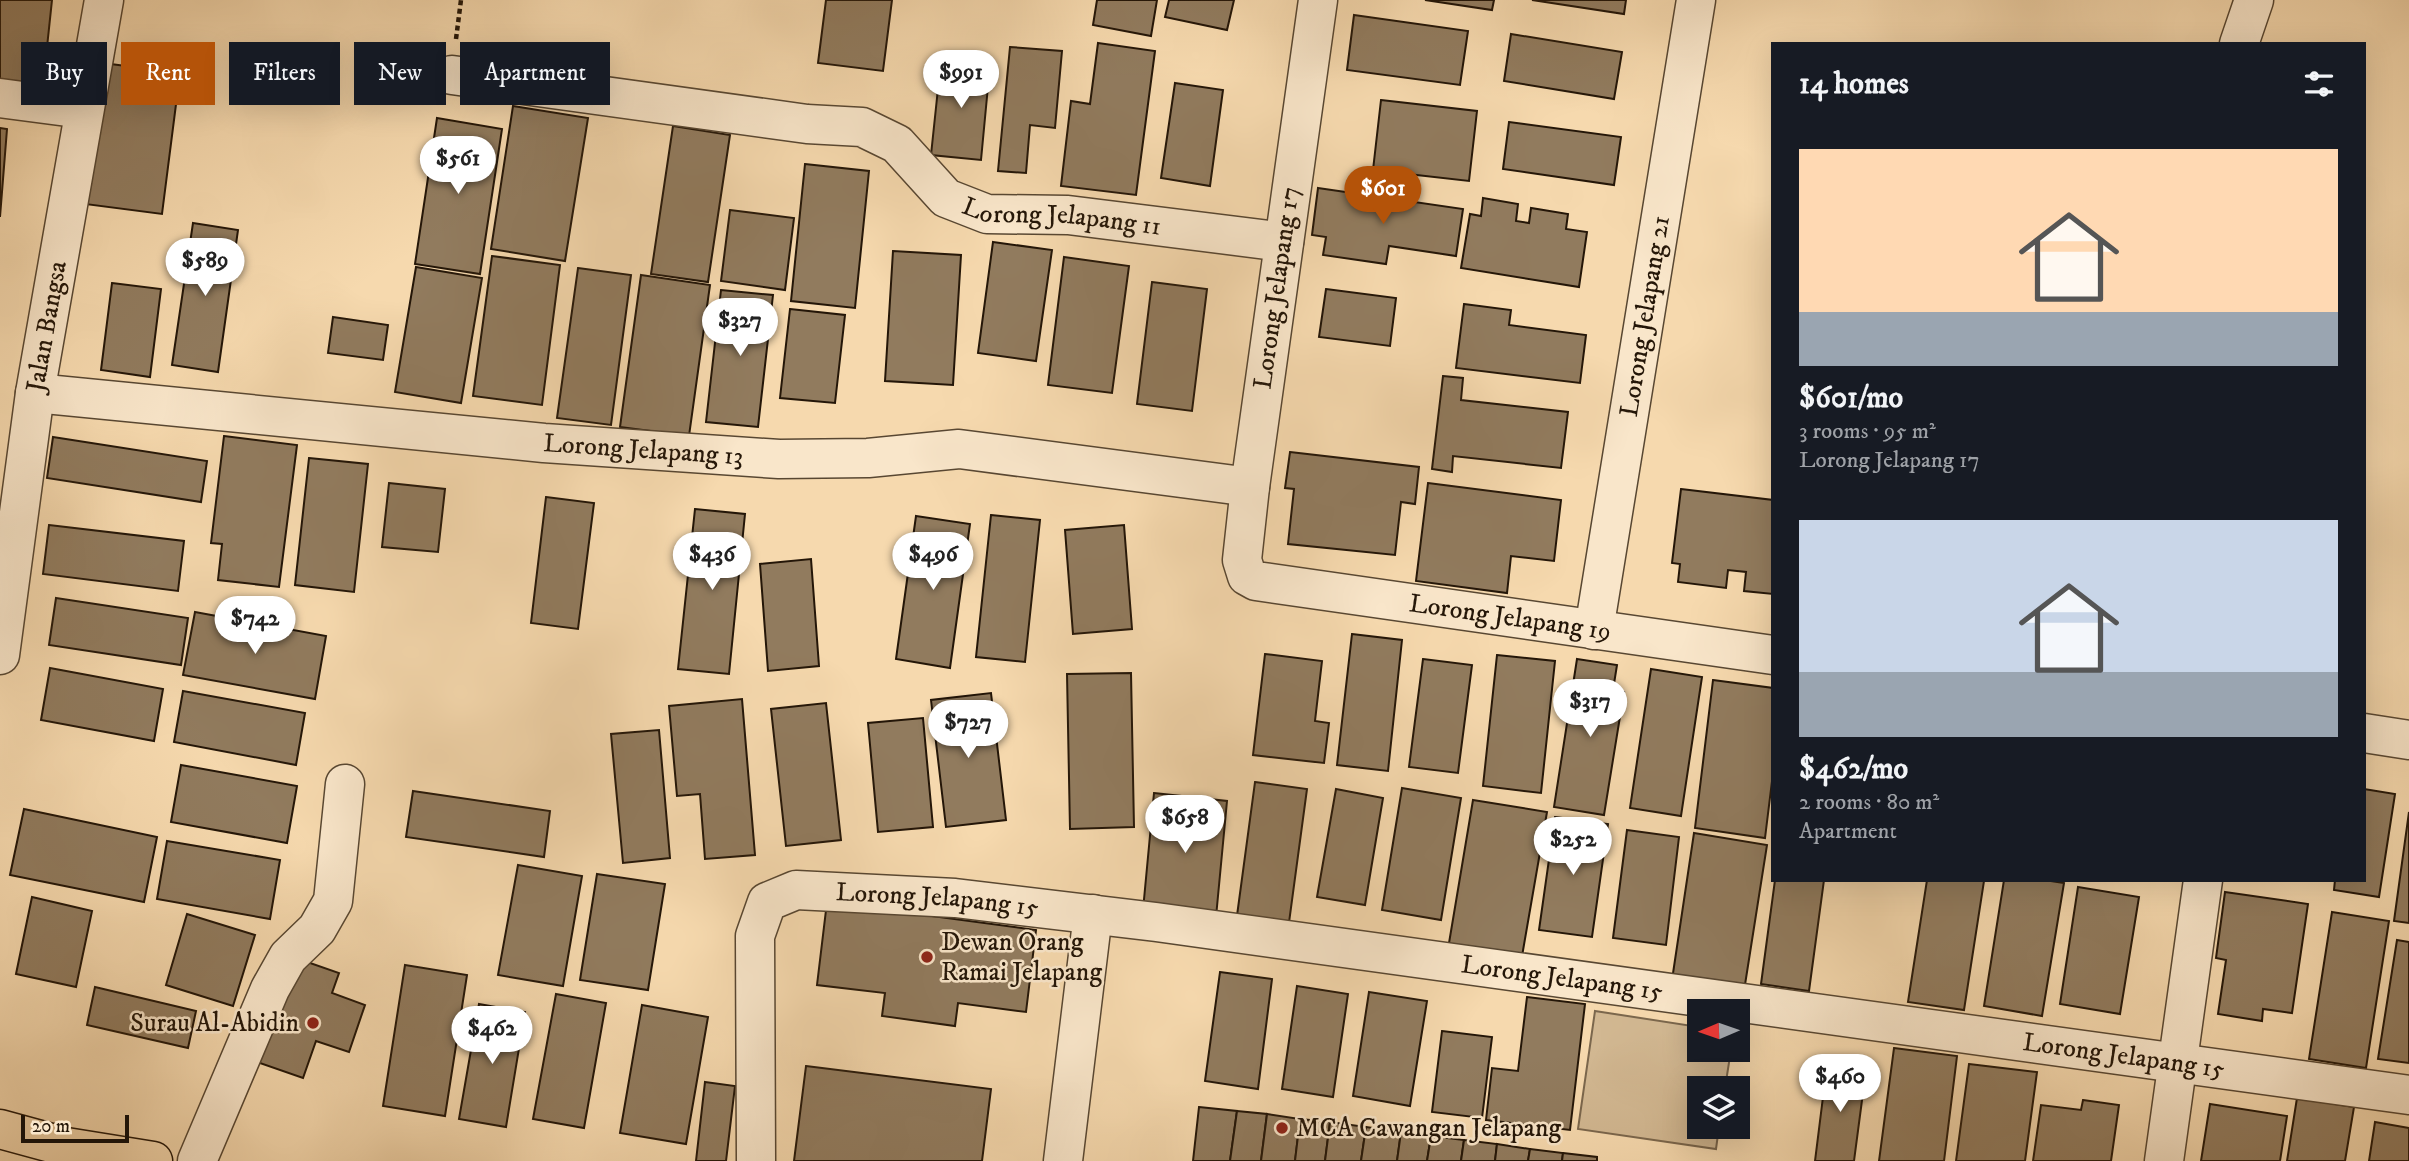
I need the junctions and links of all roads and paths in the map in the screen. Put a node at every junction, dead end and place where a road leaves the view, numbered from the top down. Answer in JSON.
{"nodes":[{"id":1,"x":104,"y":0,"type":"edge"},
{"id":2,"x":1318,"y":0,"type":"edge"},
{"id":3,"x":1696,"y":0,"type":"edge"},
{"id":4,"x":2253,"y":0,"type":"edge"},
{"id":5,"x":2240,"y":42,"type":"edge"},
{"id":6,"x":452,"y":75,"type":"dead end"},
{"id":7,"x":0,"y":98,"type":"edge"},
{"id":8,"x":83,"y":109,"type":"junction"},
{"id":9,"x":1283,"y":242,"type":"junction"},
{"id":10,"x":35,"y":393,"type":"junction"},
{"id":11,"x":15,"y":445,"type":"edge"},
{"id":12,"x":1250,"y":486,"type":"junction"},
{"id":13,"x":1247,"y":576,"type":"joint"},
{"id":14,"x":1594,"y":630,"type":"junction"},
{"id":15,"x":0,"y":655,"type":"edge"},
{"id":16,"x":1771,"y":655,"type":"edge"},
{"id":17,"x":2366,"y":733,"type":"edge"},
{"id":18,"x":2409,"y":740,"type":"edge"},
{"id":19,"x":345,"y":784,"type":"dead end"},
{"id":20,"x":2203,"y":882,"type":"edge"},
{"id":21,"x":1093,"y":914,"type":"junction"},
{"id":22,"x":2179,"y":1064,"type":"junction"},
{"id":23,"x":2409,"y":1095,"type":"edge"},
{"id":24,"x":0,"y":1129,"type":"edge"},
{"id":25,"x":153,"y":1161,"type":"edge"},
{"id":26,"x":197,"y":1161,"type":"edge"},
{"id":27,"x":756,"y":1161,"type":"edge"},
{"id":28,"x":1063,"y":1161,"type":"edge"},
{"id":29,"x":2164,"y":1161,"type":"edge"}],
"edges":[{"from":1,"to":8,"type":"street","name":"Jalan Bangsa"},
{"from":2,"to":9,"type":"street","name":"Lorong Jelapang 17"},
{"from":3,"to":14,"type":"street","name":"Lorong Jelapang 21"},
{"from":4,"to":5,"type":"street"},
{"from":6,"to":9,"type":"street","name":"Lorong Jelapang 11"},
{"from":7,"to":8,"type":"street"},
{"from":8,"to":10,"type":"street","name":"Jalan Bangsa"},
{"from":9,"to":12,"type":"street","name":"Lorong Jelapang 17"},
{"from":10,"to":11,"type":"street","name":"Jalan Bangsa"},
{"from":10,"to":12,"type":"street","name":"Lorong Jelapang 13"},
{"from":11,"to":15,"type":"street","name":"Jalan Bangsa"},
{"from":12,"to":13,"type":"street","name":"Lorong Jelapang 17"},
{"from":13,"to":14,"type":"street","name":"Lorong Jelapang 19"},
{"from":14,"to":16,"type":"street","name":"Lorong Jelapang 19"},
{"from":17,"to":18,"type":"street"},
{"from":19,"to":26,"type":"street"},
{"from":20,"to":22,"type":"street"},
{"from":21,"to":22,"type":"street","name":"Lorong Jelapang 15"},
{"from":21,"to":27,"type":"street","name":"Lorong Jelapang 15"},
{"from":21,"to":28,"type":"street"},
{"from":22,"to":23,"type":"street","name":"Lorong Jelapang 15"},
{"from":22,"to":29,"type":"street"},
{"from":24,"to":25,"type":"main road"}]}
